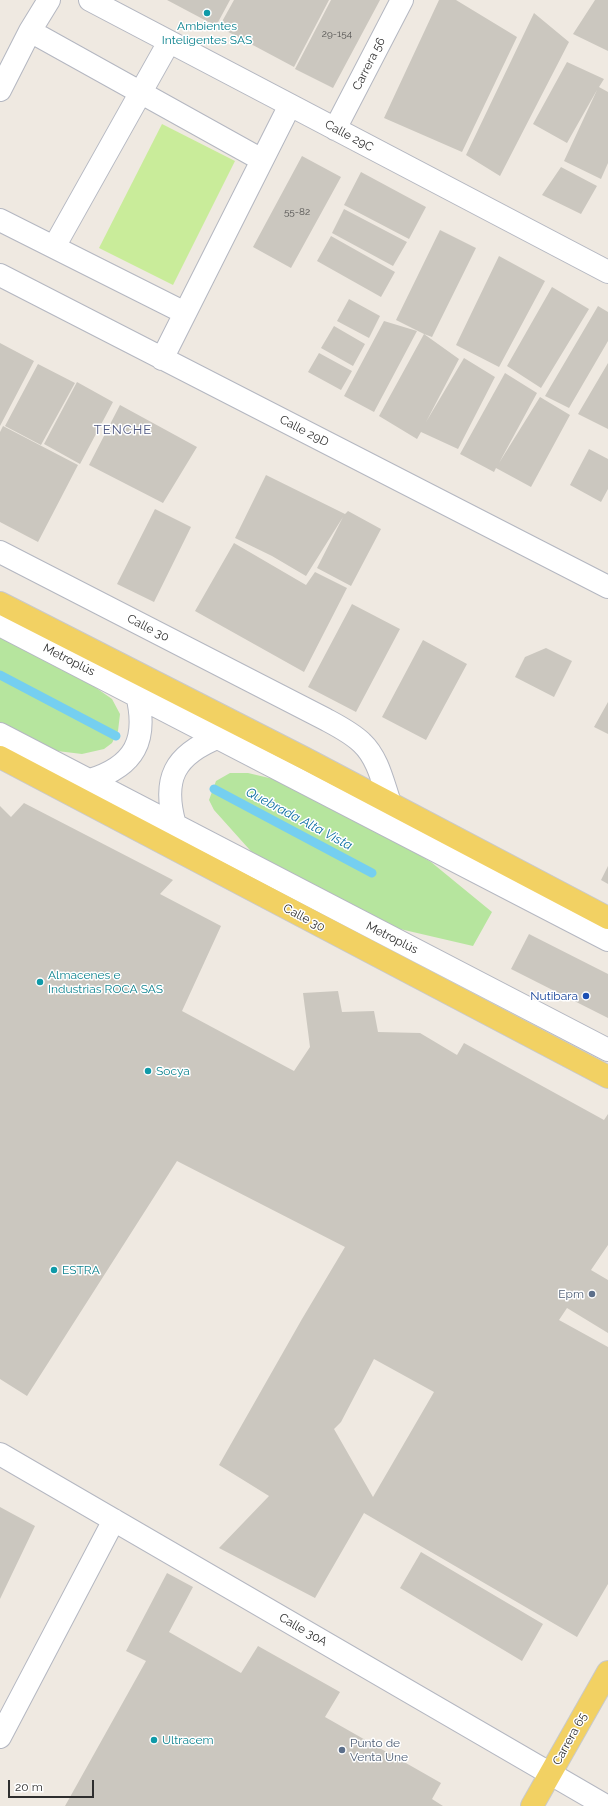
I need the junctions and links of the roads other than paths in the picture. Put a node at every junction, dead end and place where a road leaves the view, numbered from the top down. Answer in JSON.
{"nodes":[{"id":1,"x":48,"y":0,"type":"edge"},
{"id":2,"x":90,"y":0,"type":"edge"},
{"id":3,"x":402,"y":0,"type":"edge"},
{"id":4,"x":30,"y":31,"type":"junction"},
{"id":5,"x":169,"y":42,"type":"junction"},
{"id":6,"x":0,"y":90,"type":"edge"},
{"id":7,"x":140,"y":92,"type":"junction"},
{"id":8,"x":290,"y":105,"type":"junction"},
{"id":9,"x":335,"y":129,"type":"junction"},
{"id":10,"x":262,"y":160,"type":"junction"},
{"id":11,"x":0,"y":220,"type":"edge"},
{"id":12,"x":54,"y":247,"type":"junction"},
{"id":13,"x":608,"y":272,"type":"edge"},
{"id":14,"x":0,"y":275,"type":"edge"},
{"id":15,"x":185,"y":313,"type":"junction"},
{"id":16,"x":162,"y":359,"type":"junction"},
{"id":17,"x":0,"y":552,"type":"edge"},
{"id":18,"x":608,"y":587,"type":"edge"},
{"id":19,"x":0,"y":603,"type":"edge"},
{"id":20,"x":0,"y":625,"type":"edge"},
{"id":21,"x":137,"y":695,"type":"junction"},
{"id":22,"x":0,"y":734,"type":"edge"},
{"id":23,"x":219,"y":737,"type":"junction"},
{"id":24,"x":0,"y":757,"type":"edge"},
{"id":25,"x":90,"y":780,"type":"junction"},
{"id":26,"x":390,"y":803,"type":"junction"},
{"id":27,"x":176,"y":825,"type":"junction"},
{"id":28,"x":608,"y":918,"type":"edge"},
{"id":29,"x":608,"y":940,"type":"edge"},
{"id":30,"x":608,"y":1050,"type":"edge"},
{"id":31,"x":608,"y":1077,"type":"edge"},
{"id":32,"x":0,"y":1454,"type":"edge"},
{"id":33,"x":114,"y":1520,"type":"junction"},
{"id":34,"x":608,"y":1672,"type":"edge"},
{"id":35,"x":0,"y":1737,"type":"edge"},
{"id":36,"x":551,"y":1774,"type":"junction"},
{"id":37,"x":532,"y":1806,"type":"edge"},
{"id":38,"x":606,"y":1806,"type":"edge"}],
"edges":[{"from":1,"to":4,"type":"street"},
{"from":2,"to":5,"type":"street","name":"Calle 29C"},
{"from":3,"to":9,"type":"street","name":"Carrera 56"},
{"from":4,"to":6,"type":"street"},
{"from":4,"to":7,"type":"street"},
{"from":5,"to":7,"type":"street"},
{"from":5,"to":8,"type":"street","name":"Calle 29C"},
{"from":7,"to":10,"type":"street"},
{"from":7,"to":12,"type":"street"},
{"from":8,"to":9,"type":"street","name":"Calle 29C"},
{"from":8,"to":10,"type":"street"},
{"from":9,"to":13,"type":"street","name":"Calle 29C"},
{"from":10,"to":15,"type":"street"},
{"from":11,"to":12,"type":"street"},
{"from":12,"to":15,"type":"street"},
{"from":14,"to":16,"type":"street","name":"Calle 29D"},
{"from":15,"to":16,"type":"street"},
{"from":16,"to":18,"type":"street","name":"Calle 29D"},
{"from":17,"to":26,"type":"street","name":"Calle 30"},
{"from":19,"to":26,"type":"main road"},
{"from":20,"to":21,"type":"street","name":"Metroplús"},
{"from":21,"to":23,"type":"street","name":"Metroplús"},
{"from":21,"to":25,"type":"street"},
{"from":22,"to":25,"type":"street","name":"Metroplús"},
{"from":23,"to":27,"type":"street"},
{"from":23,"to":29,"type":"street","name":"Metroplús"},
{"from":24,"to":31,"type":"main road","name":"Calle 30"},
{"from":25,"to":27,"type":"street","name":"Metroplús"},
{"from":26,"to":28,"type":"main road"},
{"from":27,"to":30,"type":"street","name":"Metroplús"},
{"from":32,"to":33,"type":"street","name":"Calle 30A"},
{"from":33,"to":35,"type":"street"},
{"from":33,"to":36,"type":"street","name":"Calle 30A"},
{"from":34,"to":36,"type":"main road","name":"Carrera 65"},
{"from":36,"to":37,"type":"main road","name":"Carrera 65"},
{"from":36,"to":38,"type":"street","name":"Calle 30A"}]}
